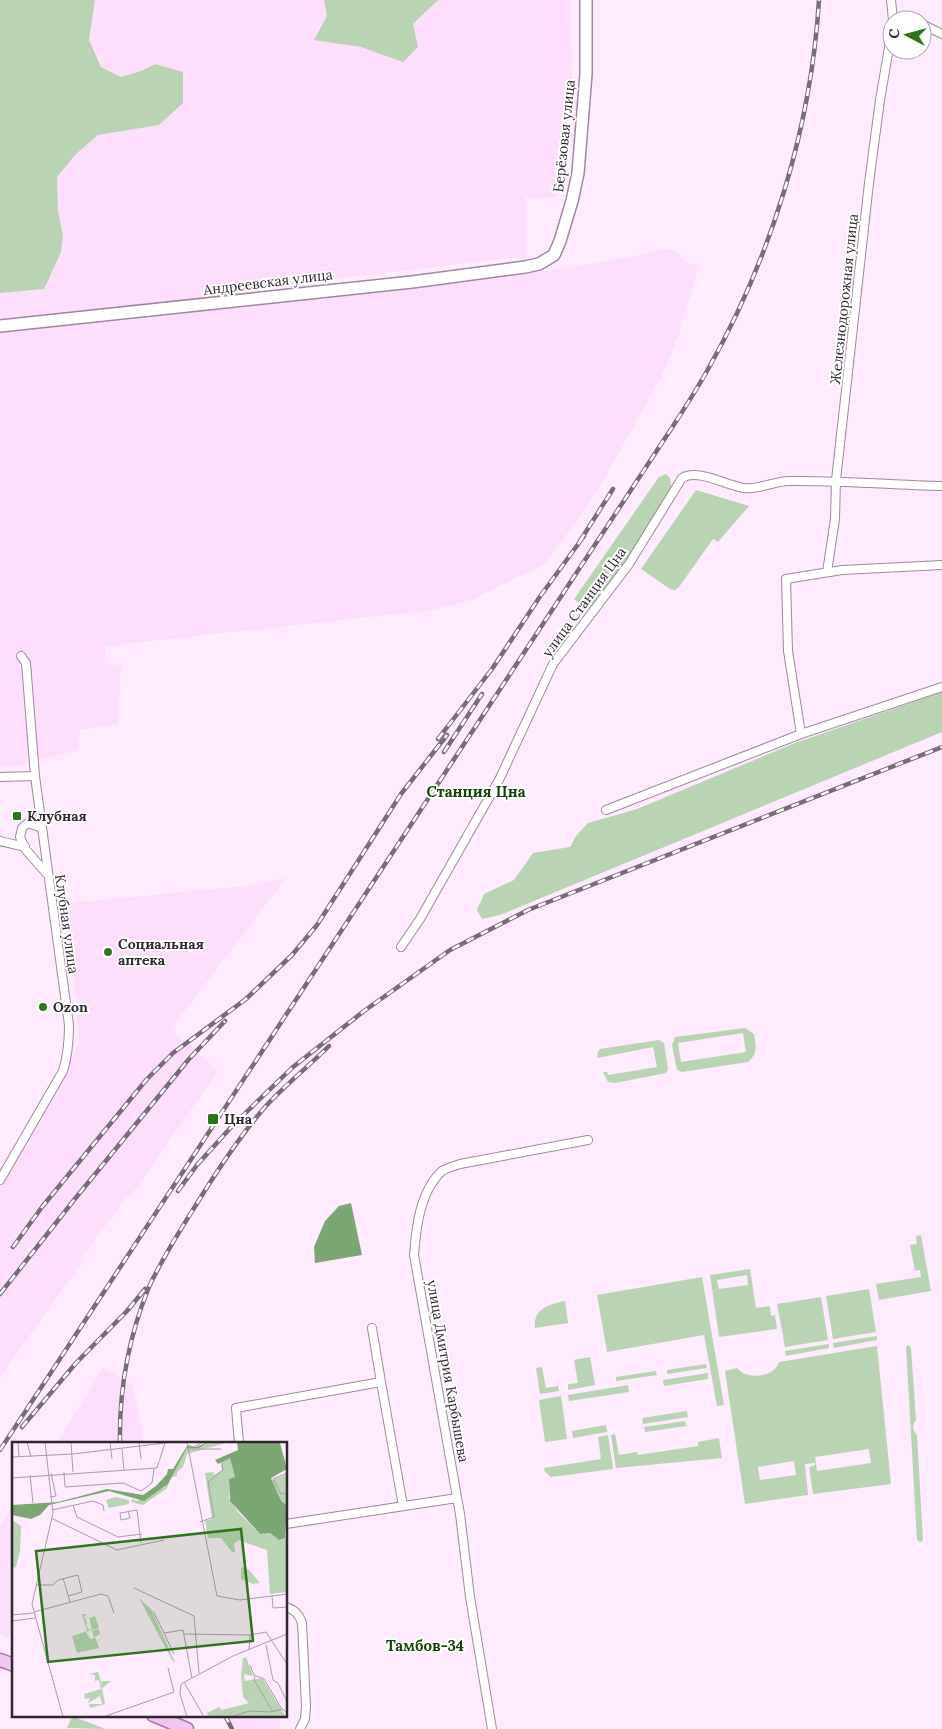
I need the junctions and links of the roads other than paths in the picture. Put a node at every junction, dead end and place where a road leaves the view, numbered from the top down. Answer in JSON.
{"nodes":[{"id":1,"x":586,"y":0,"type":"edge"},
{"id":2,"x":887,"y":60,"type":"edge"},
{"id":3,"x":539,"y":264,"type":"joint"},
{"id":4,"x":0,"y":326,"type":"edge"},
{"id":5,"x":836,"y":480,"type":"junction"},
{"id":6,"x":942,"y":486,"type":"edge"},
{"id":7,"x":942,"y":565,"type":"edge"},
{"id":8,"x":827,"y":572,"type":"junction"},
{"id":9,"x":21,"y":656,"type":"dead end"},
{"id":10,"x":942,"y":687,"type":"edge"},
{"id":11,"x":801,"y":734,"type":"junction"},
{"id":12,"x":35,"y":776,"type":"junction"},
{"id":13,"x":0,"y":777,"type":"edge"},
{"id":14,"x":606,"y":810,"type":"dead end"},
{"id":15,"x":42,"y":828,"type":"junction"},
{"id":16,"x":0,"y":841,"type":"edge"},
{"id":17,"x":25,"y":847,"type":"junction"},
{"id":18,"x":48,"y":876,"type":"junction"},
{"id":19,"x":401,"y":947,"type":"dead end"},
{"id":20,"x":588,"y":1140,"type":"dead end"},
{"id":21,"x":0,"y":1180,"type":"edge"},
{"id":22,"x":372,"y":1328,"type":"dead end"},
{"id":23,"x":380,"y":1382,"type":"junction"},
{"id":24,"x":239,"y":1442,"type":"edge"},
{"id":25,"x":457,"y":1498,"type":"junction"},
{"id":26,"x":403,"y":1506,"type":"junction"},
{"id":27,"x":288,"y":1524,"type":"edge"},
{"id":28,"x":288,"y":1608,"type":"edge"},
{"id":29,"x":0,"y":1660,"type":"edge"},
{"id":30,"x":12,"y":1664,"type":"edge"},
{"id":31,"x":155,"y":1716,"type":"edge"},
{"id":32,"x":187,"y":1729,"type":"edge"},
{"id":33,"x":300,"y":1729,"type":"edge"},
{"id":34,"x":492,"y":1729,"type":"edge"}],
"edges":[{"from":1,"to":3,"type":"street","name":"Берёзовая улица"},
{"from":2,"to":5,"type":"street","name":"Железнодорожная улица"},
{"from":3,"to":4,"type":"street","name":"Андреевская улица"},
{"from":5,"to":6,"type":"street"},
{"from":5,"to":8,"type":"street","name":"Железнодорожная улица"},
{"from":5,"to":19,"type":"street","name":"улица Станция Цна"},
{"from":7,"to":8,"type":"street"},
{"from":8,"to":11,"type":"street"},
{"from":9,"to":12,"type":"street","name":"Клубная улица"},
{"from":10,"to":11,"type":"street"},
{"from":11,"to":14,"type":"street"},
{"from":12,"to":13,"type":"street"},
{"from":12,"to":15,"type":"street","name":"Клубная улица"},
{"from":15,"to":17,"type":"street"},
{"from":15,"to":18,"type":"street","name":"Клубная улица"},
{"from":16,"to":17,"type":"street"},
{"from":17,"to":18,"type":"street"},
{"from":18,"to":21,"type":"street","name":"Клубная улица"},
{"from":20,"to":25,"type":"street","name":"улица Дмитрия Карбышева"},
{"from":22,"to":23,"type":"street"},
{"from":23,"to":24,"type":"street"},
{"from":23,"to":26,"type":"street"},
{"from":25,"to":26,"type":"street"},
{"from":25,"to":34,"type":"street","name":"улица Дмитрия Карбышева"},
{"from":26,"to":27,"type":"street"},
{"from":28,"to":33,"type":"street"},
{"from":29,"to":30,"type":"main road"},
{"from":31,"to":32,"type":"main road"}]}
